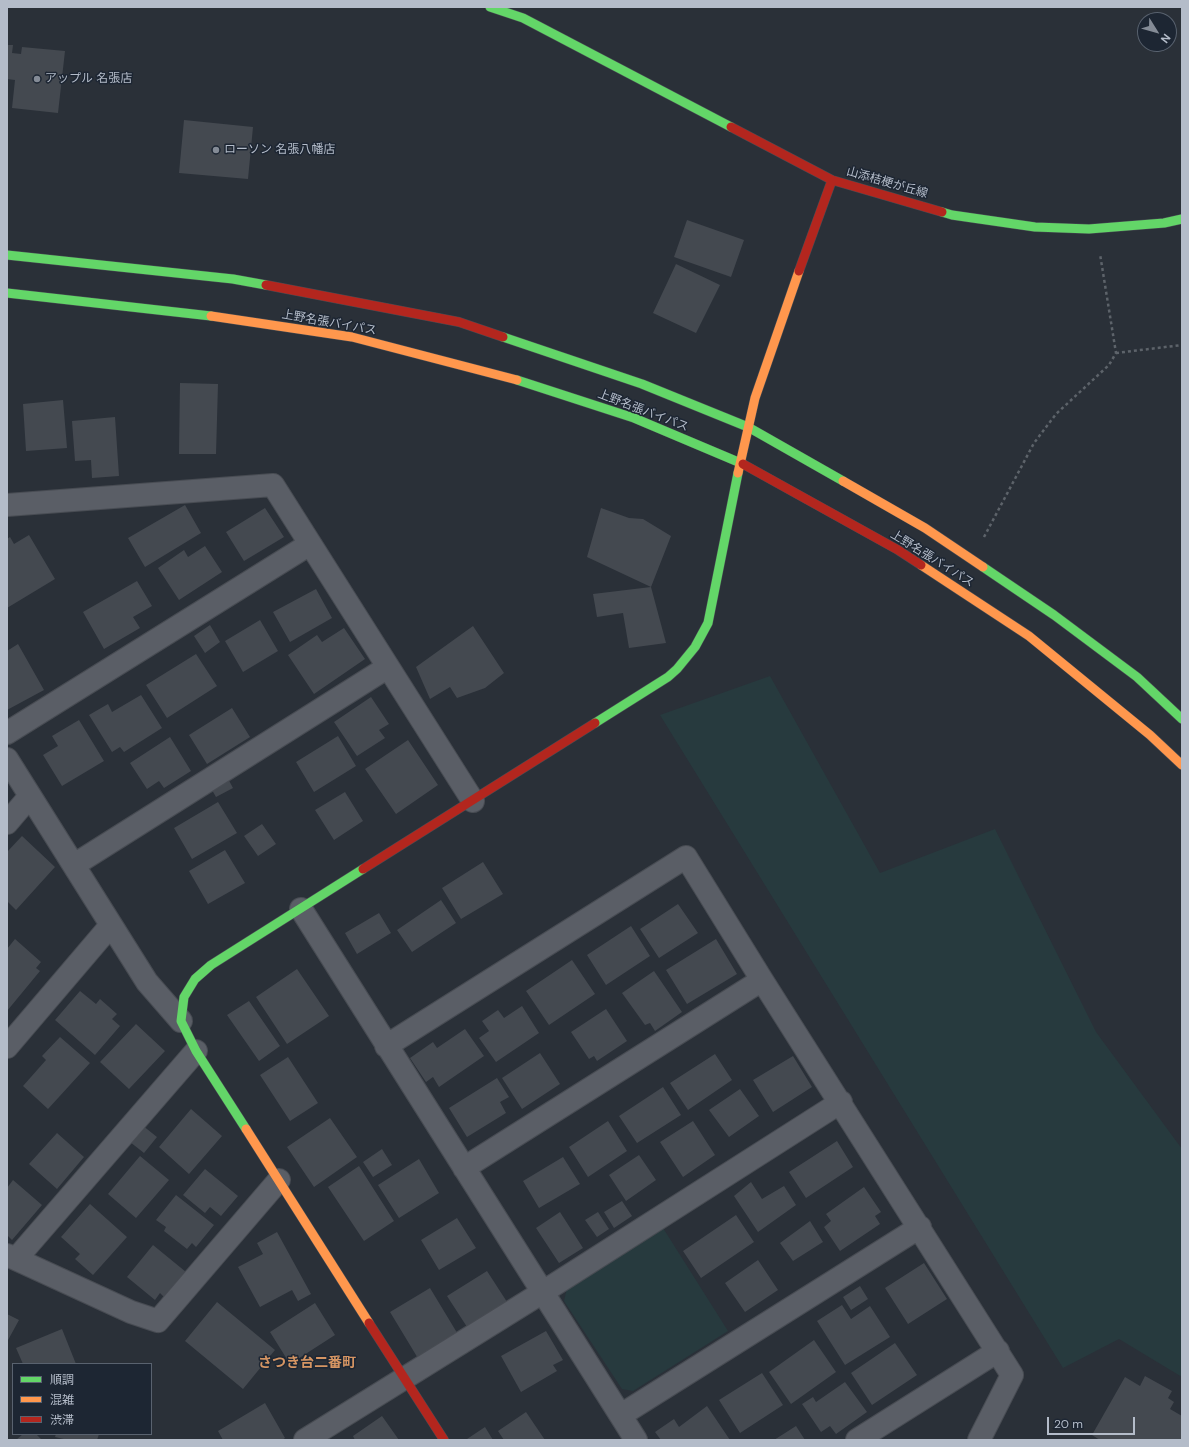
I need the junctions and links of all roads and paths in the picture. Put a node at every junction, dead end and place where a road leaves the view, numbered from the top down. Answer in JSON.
{"nodes":[{"id":1,"x":490,"y":7,"type":"edge"},
{"id":2,"x":832,"y":180,"type":"junction"},
{"id":3,"x":1182,"y":219,"type":"edge"},
{"id":4,"x":1099,"y":250,"type":"dead end"},
{"id":5,"x":7,"y":255,"type":"edge"},
{"id":6,"x":7,"y":294,"type":"edge"},
{"id":7,"x":1182,"y":345,"type":"edge"},
{"id":8,"x":1116,"y":353,"type":"junction"},
{"id":9,"x":748,"y":428,"type":"junction"},
{"id":10,"x":740,"y":462,"type":"junction"},
{"id":11,"x":7,"y":505,"type":"edge"},
{"id":12,"x":983,"y":540,"type":"dead end"},
{"id":13,"x":310,"y":544,"type":"junction"},
{"id":14,"x":388,"y":667,"type":"junction"},
{"id":15,"x":1182,"y":719,"type":"edge"},
{"id":16,"x":7,"y":733,"type":"edge"},
{"id":17,"x":7,"y":759,"type":"edge"},
{"id":18,"x":1182,"y":765,"type":"edge"},
{"id":19,"x":30,"y":796,"type":"junction"},
{"id":20,"x":473,"y":801,"type":"junction"},
{"id":21,"x":7,"y":823,"type":"edge"},
{"id":22,"x":74,"y":865,"type":"junction"},
{"id":23,"x":301,"y":910,"type":"junction"},
{"id":24,"x":111,"y":925,"type":"junction"},
{"id":25,"x":762,"y":980,"type":"junction"},
{"id":26,"x":181,"y":1021,"type":"junction"},
{"id":27,"x":386,"y":1046,"type":"junction"},
{"id":28,"x":7,"y":1048,"type":"edge"},
{"id":29,"x":196,"y":1051,"type":"junction"},
{"id":30,"x":841,"y":1102,"type":"junction"},
{"id":31,"x":464,"y":1168,"type":"junction"},
{"id":32,"x":279,"y":1180,"type":"junction"},
{"id":33,"x":920,"y":1227,"type":"junction"},
{"id":34,"x":11,"y":1257,"type":"edge"},
{"id":35,"x":543,"y":1292,"type":"junction"},
{"id":36,"x":998,"y":1351,"type":"junction"},
{"id":37,"x":404,"y":1377,"type":"junction"},
{"id":38,"x":621,"y":1415,"type":"junction"},
{"id":39,"x":305,"y":1440,"type":"edge"},
{"id":40,"x":444,"y":1440,"type":"edge"},
{"id":41,"x":636,"y":1440,"type":"edge"},
{"id":42,"x":857,"y":1440,"type":"edge"},
{"id":43,"x":979,"y":1440,"type":"edge"}],
"edges":[{"from":1,"to":2,"type":"main road"},
{"from":2,"to":3,"type":"main road","name":"山添桔梗が丘線"},
{"from":2,"to":9,"type":"main road","name":"山添桔梗が丘線"},
{"from":4,"to":8,"type":"path"},
{"from":5,"to":9,"type":"main road","name":"上野名張バイパス"},
{"from":6,"to":10,"type":"main road","name":"上野名張バイパス"},
{"from":7,"to":8,"type":"path"},
{"from":8,"to":12,"type":"path"},
{"from":9,"to":10,"type":"main road","name":"山添桔梗が丘線"},
{"from":9,"to":15,"type":"main road","name":"上野名張バイパス"},
{"from":10,"to":18,"type":"main road","name":"上野名張バイパス"},
{"from":10,"to":20,"type":"main road","name":"山添桔梗が丘線"},
{"from":11,"to":13,"type":"street"},
{"from":13,"to":14,"type":"street"},
{"from":13,"to":16,"type":"street"},
{"from":14,"to":20,"type":"street"},
{"from":14,"to":22,"type":"street"},
{"from":17,"to":19,"type":"street"},
{"from":19,"to":21,"type":"street"},
{"from":19,"to":22,"type":"street"},
{"from":20,"to":23,"type":"main road","name":"山添桔梗が丘線"},
{"from":22,"to":24,"type":"street"},
{"from":23,"to":26,"type":"main road","name":"山添桔梗が丘線"},
{"from":23,"to":27,"type":"street"},
{"from":24,"to":26,"type":"street"},
{"from":24,"to":28,"type":"street"},
{"from":25,"to":27,"type":"street"},
{"from":25,"to":30,"type":"street"},
{"from":25,"to":31,"type":"street"},
{"from":26,"to":29,"type":"main road"},
{"from":27,"to":31,"type":"street"},
{"from":29,"to":32,"type":"main road"},
{"from":29,"to":34,"type":"street"},
{"from":30,"to":33,"type":"street"},
{"from":30,"to":35,"type":"street"},
{"from":31,"to":35,"type":"street"},
{"from":32,"to":34,"type":"street"},
{"from":32,"to":37,"type":"main road"},
{"from":33,"to":36,"type":"street"},
{"from":33,"to":38,"type":"street"},
{"from":35,"to":37,"type":"street"},
{"from":35,"to":38,"type":"street"},
{"from":36,"to":42,"type":"street"},
{"from":36,"to":43,"type":"street"},
{"from":37,"to":39,"type":"street"},
{"from":37,"to":40,"type":"main road"},
{"from":38,"to":41,"type":"street"}]}
